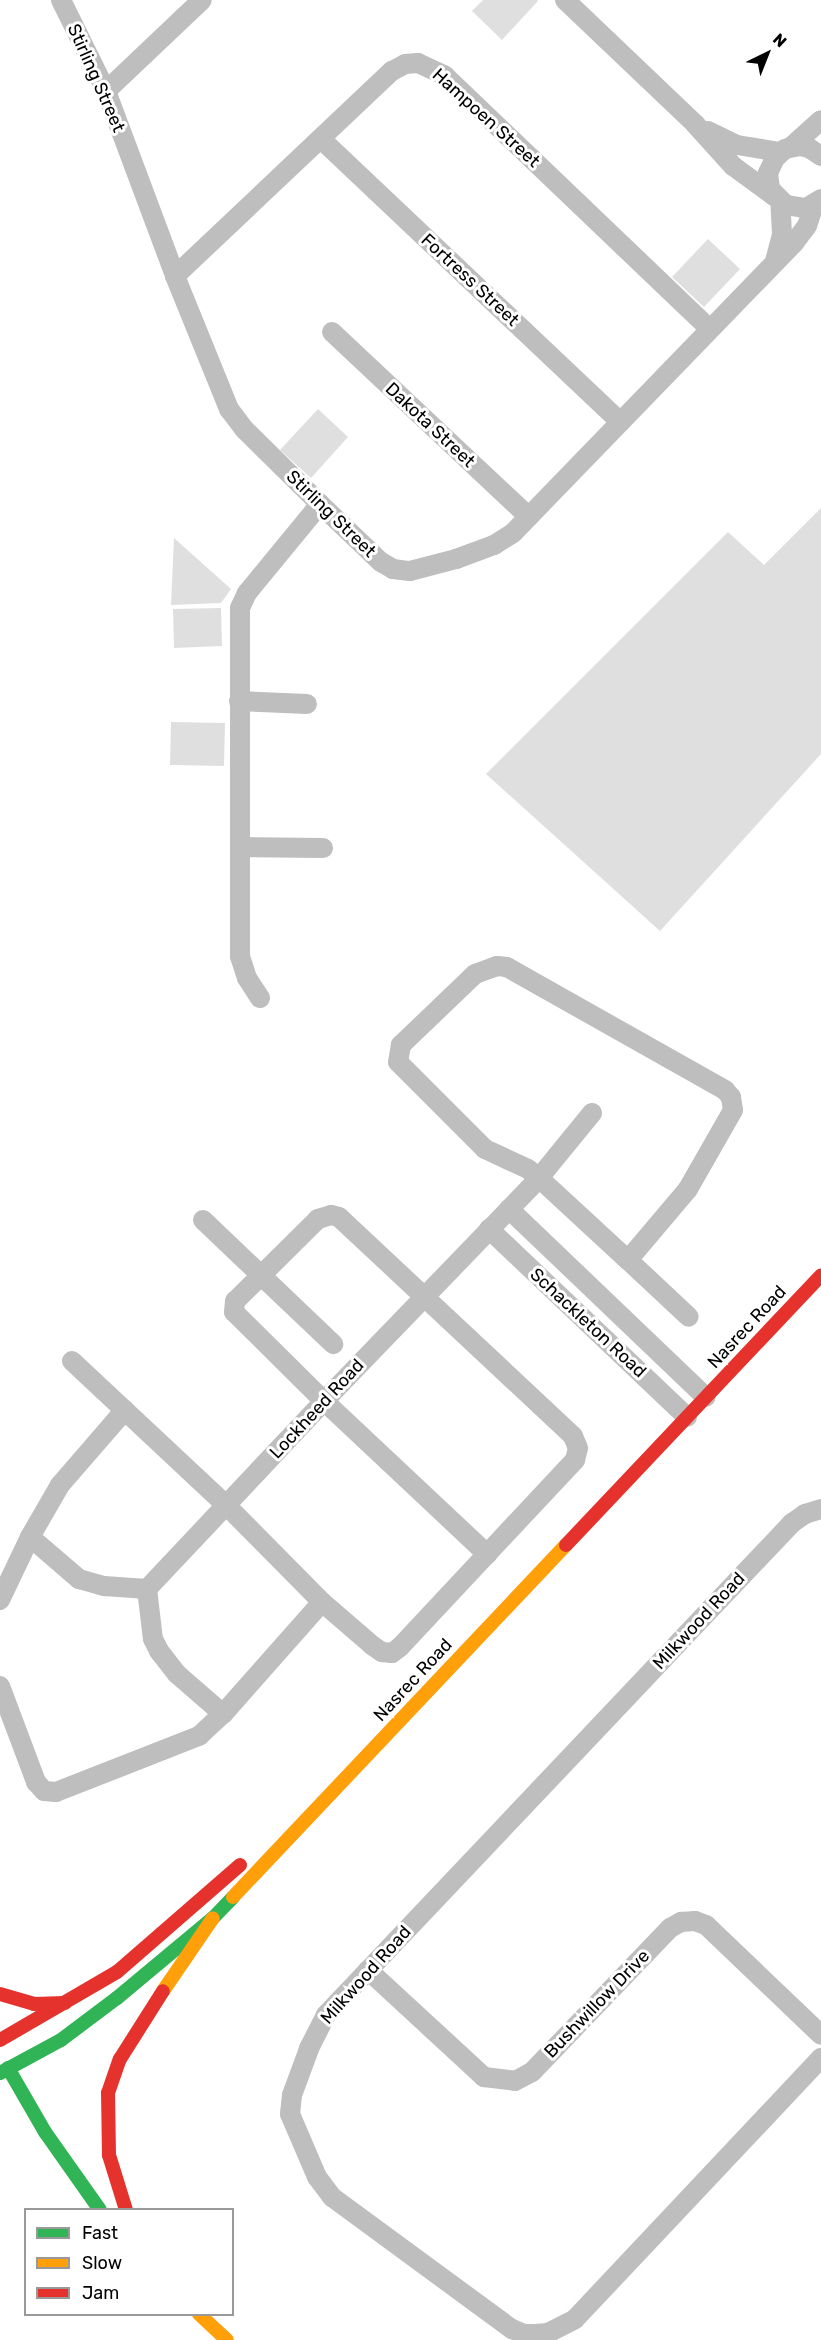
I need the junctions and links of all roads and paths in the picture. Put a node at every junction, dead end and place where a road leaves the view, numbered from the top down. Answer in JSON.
{"nodes":[{"id":1,"x":61,"y":0,"type":"edge"},
{"id":2,"x":202,"y":0,"type":"edge"},
{"id":3,"x":567,"y":1,"type":"edge"},
{"id":4,"x":106,"y":92,"type":"junction"},
{"id":5,"x":821,"y":120,"type":"edge"},
{"id":6,"x":695,"y":124,"type":"junction"},
{"id":7,"x":321,"y":139,"type":"junction"},
{"id":8,"x":786,"y":150,"type":"junction"},
{"id":9,"x":821,"y":156,"type":"edge"},
{"id":10,"x":777,"y":199,"type":"junction"},
{"id":11,"x":818,"y":202,"type":"edge"},
{"id":12,"x":776,"y":261,"type":"junction"},
{"id":13,"x":175,"y":276,"type":"junction"},
{"id":14,"x":709,"y":328,"type":"junction"},
{"id":15,"x":332,"y":332,"type":"dead end"},
{"id":16,"x":620,"y":422,"type":"junction"},
{"id":17,"x":320,"y":504,"type":"junction"},
{"id":18,"x":529,"y":517,"type":"junction"},
{"id":19,"x":239,"y":701,"type":"junction"},
{"id":20,"x":307,"y":704,"type":"dead end"},
{"id":21,"x":240,"y":847,"type":"junction"},
{"id":22,"x":323,"y":848,"type":"dead end"},
{"id":23,"x":260,"y":998,"type":"dead end"},
{"id":24,"x":592,"y":1113,"type":"dead end"},
{"id":25,"x":539,"y":1178,"type":"junction"},
{"id":26,"x":509,"y":1209,"type":"junction"},
{"id":27,"x":203,"y":1220,"type":"dead end"},
{"id":28,"x":489,"y":1229,"type":"junction"},
{"id":29,"x":628,"y":1260,"type":"junction"},
{"id":30,"x":813,"y":1263,"type":"dead end"},
{"id":31,"x":261,"y":1274,"type":"junction"},
{"id":32,"x":821,"y":1275,"type":"edge"},
{"id":33,"x":424,"y":1297,"type":"junction"},
{"id":34,"x":604,"y":1299,"type":"junction"},
{"id":35,"x":689,"y":1317,"type":"dead end"},
{"id":36,"x":584,"y":1320,"type":"junction"},
{"id":37,"x":333,"y":1344,"type":"dead end"},
{"id":38,"x":727,"y":1354,"type":"dead end"},
{"id":39,"x":72,"y":1361,"type":"dead end"},
{"id":40,"x":701,"y":1388,"type":"junction"},
{"id":41,"x":324,"y":1401,"type":"junction"},
{"id":42,"x":125,"y":1410,"type":"junction"},
{"id":43,"x":677,"y":1413,"type":"junction"},
{"id":44,"x":227,"y":1506,"type":"junction"},
{"id":45,"x":821,"y":1509,"type":"edge"},
{"id":46,"x":30,"y":1537,"type":"junction"},
{"id":47,"x":487,"y":1554,"type":"junction"},
{"id":48,"x":147,"y":1589,"type":"junction"},
{"id":49,"x":0,"y":1600,"type":"edge"},
{"id":50,"x":322,"y":1602,"type":"junction"},
{"id":51,"x":0,"y":1686,"type":"edge"},
{"id":52,"x":223,"y":1714,"type":"junction"},
{"id":53,"x":254,"y":1852,"type":"dead end"},
{"id":54,"x":213,"y":1918,"type":"junction"},
{"id":55,"x":368,"y":1970,"type":"junction"},
{"id":56,"x":0,"y":1994,"type":"edge"},
{"id":57,"x":67,"y":2002,"type":"junction"},
{"id":58,"x":821,"y":2035,"type":"edge"},
{"id":59,"x":0,"y":2040,"type":"edge"},
{"id":60,"x":0,"y":2055,"type":"edge"},
{"id":61,"x":821,"y":2058,"type":"edge"},
{"id":62,"x":4,"y":2071,"type":"edge"},
{"id":63,"x":99,"y":2208,"type":"edge"},
{"id":64,"x":125,"y":2208,"type":"edge"},
{"id":65,"x":202,"y":2316,"type":"edge"},
{"id":66,"x":227,"y":2340,"type":"edge"}],
"edges":[{"from":1,"to":4,"type":"street","name":"Stirling Street"},
{"from":2,"to":4,"type":"street"},
{"from":3,"to":6,"type":"street"},
{"from":4,"to":13,"type":"street","name":"Stirling Street"},
{"from":5,"to":8,"type":"street"},
{"from":6,"to":8,"type":"street"},
{"from":6,"to":10,"type":"street"},
{"from":7,"to":13,"type":"street","name":"Hampoen Street"},
{"from":7,"to":14,"type":"street","name":"Hampoen Street"},
{"from":7,"to":16,"type":"street","name":"Fortress Street"},
{"from":8,"to":9,"type":"street"},
{"from":8,"to":10,"type":"street"},
{"from":10,"to":11,"type":"street"},
{"from":10,"to":12,"type":"street"},
{"from":11,"to":12,"type":"street","name":"Stirling Street"},
{"from":12,"to":14,"type":"street","name":"Stirling Street"},
{"from":13,"to":17,"type":"street","name":"Stirling Street"},
{"from":14,"to":16,"type":"street","name":"Stirling Street"},
{"from":15,"to":18,"type":"street","name":"Dakota Street"},
{"from":16,"to":18,"type":"street","name":"Stirling Street"},
{"from":17,"to":18,"type":"street","name":"Stirling Street"},
{"from":17,"to":19,"type":"street"},
{"from":19,"to":20,"type":"street"},
{"from":19,"to":21,"type":"street"},
{"from":21,"to":22,"type":"street"},
{"from":21,"to":23,"type":"street"},
{"from":24,"to":25,"type":"street","name":"Lockheed Road"},
{"from":25,"to":26,"type":"street","name":"Lockheed Road"},
{"from":25,"to":29,"type":"street"},
{"from":25,"to":29,"type":"street"},
{"from":26,"to":28,"type":"street","name":"Lockheed Road"},
{"from":26,"to":34,"type":"street","name":"Schackleton Road"},
{"from":27,"to":31,"type":"street"},
{"from":28,"to":33,"type":"street","name":"Lockheed Road"},
{"from":28,"to":36,"type":"street","name":"Schackleton Road"},
{"from":29,"to":35,"type":"street"},
{"from":30,"to":38,"type":"main road","name":"Nasrec Road"},
{"from":31,"to":33,"type":"street"},
{"from":31,"to":37,"type":"street"},
{"from":31,"to":41,"type":"street"},
{"from":32,"to":40,"type":"main road","name":"Nasrec Road"},
{"from":33,"to":41,"type":"street","name":"Lockheed Road"},
{"from":33,"to":47,"type":"street"},
{"from":34,"to":36,"type":"street"},
{"from":34,"to":40,"type":"street","name":"Schackleton Road"},
{"from":36,"to":43,"type":"street","name":"Schackleton Road"},
{"from":39,"to":42,"type":"street"},
{"from":40,"to":43,"type":"main road","name":"Nasrec Road"},
{"from":41,"to":44,"type":"street","name":"Lockheed Road"},
{"from":41,"to":47,"type":"street"},
{"from":42,"to":44,"type":"street"},
{"from":42,"to":46,"type":"street"},
{"from":43,"to":54,"type":"main road","name":"Nasrec Road"},
{"from":44,"to":48,"type":"street","name":"Lockheed Road"},
{"from":44,"to":50,"type":"street"},
{"from":45,"to":55,"type":"street","name":"Milkwood Road"},
{"from":46,"to":48,"type":"street"},
{"from":46,"to":49,"type":"street"},
{"from":47,"to":50,"type":"street"},
{"from":48,"to":52,"type":"street"},
{"from":50,"to":52,"type":"street"},
{"from":51,"to":52,"type":"street"},
{"from":53,"to":57,"type":"main road"},
{"from":54,"to":62,"type":"main road","name":"Nasrec Road"},
{"from":54,"to":64,"type":"main road"},
{"from":55,"to":58,"type":"street","name":"Bushwillow Drive"},
{"from":55,"to":61,"type":"street","name":"Milkwood Road"},
{"from":56,"to":57,"type":"main road"},
{"from":57,"to":59,"type":"main road"},
{"from":60,"to":62,"type":"main road"},
{"from":62,"to":63,"type":"main road"},
{"from":65,"to":66,"type":"main road"}]}
